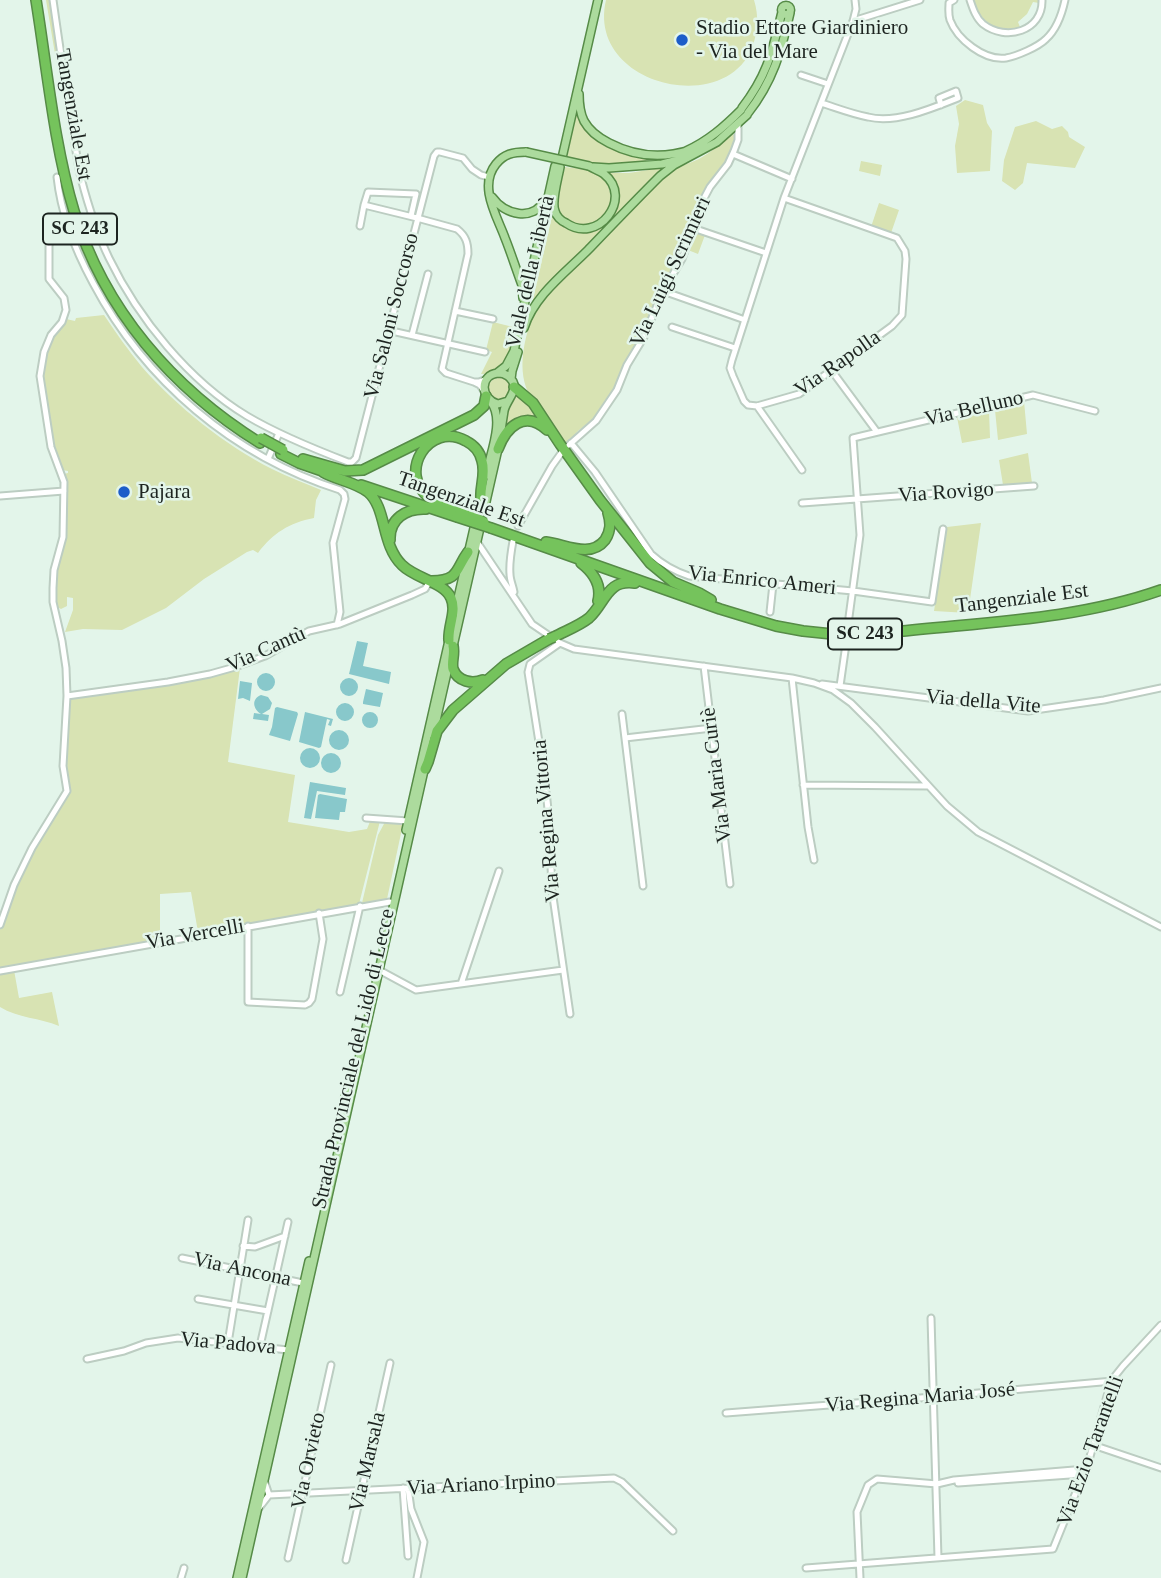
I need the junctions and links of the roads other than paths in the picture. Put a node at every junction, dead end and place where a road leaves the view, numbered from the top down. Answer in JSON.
{"nodes":[{"id":1,"x":39,"y":0,"type":"edge"},
{"id":2,"x":53,"y":0,"type":"edge"},
{"id":3,"x":595,"y":0,"type":"edge"},
{"id":4,"x":794,"y":0,"type":"edge"},
{"id":5,"x":855,"y":0,"type":"edge"},
{"id":6,"x":920,"y":0,"type":"edge"},
{"id":7,"x":954,"y":0,"type":"edge"},
{"id":8,"x":970,"y":0,"type":"edge"},
{"id":9,"x":1042,"y":0,"type":"edge"},
{"id":10,"x":1065,"y":0,"type":"edge"},
{"id":11,"x":786,"y":8,"type":"edge"},
{"id":12,"x":853,"y":21,"type":"junction"},
{"id":13,"x":801,"y":75,"type":"dead end"},
{"id":14,"x":579,"y":82,"type":"junction"},
{"id":15,"x":828,"y":84,"type":"junction"},
{"id":16,"x":821,"y":103,"type":"junction"},
{"id":17,"x":941,"y":105,"type":"dead end"},
{"id":18,"x":744,"y":111,"type":"junction"},
{"id":19,"x":738,"y":124,"type":"junction"},
{"id":20,"x":707,"y":145,"type":"junction"},
{"id":21,"x":690,"y":150,"type":"junction"},
{"id":22,"x":733,"y":154,"type":"junction"},
{"id":23,"x":687,"y":158,"type":"junction"},
{"id":24,"x":558,"y":162,"type":"junction"},
{"id":25,"x":643,"y":165,"type":"junction"},
{"id":26,"x":589,"y":166,"type":"junction"},
{"id":27,"x":57,"y":177,"type":"dead end"},
{"id":28,"x":489,"y":177,"type":"junction"},
{"id":29,"x":792,"y":179,"type":"junction"},
{"id":30,"x":419,"y":187,"type":"dead end"},
{"id":31,"x":488,"y":187,"type":"junction"},
{"id":32,"x":416,"y":194,"type":"junction"},
{"id":33,"x":785,"y":198,"type":"junction"},
{"id":34,"x":364,"y":205,"type":"junction"},
{"id":35,"x":414,"y":217,"type":"junction"},
{"id":36,"x":360,"y":226,"type":"dead end"},
{"id":37,"x":693,"y":228,"type":"junction"},
{"id":38,"x":50,"y":240,"type":"dead end"},
{"id":39,"x":766,"y":253,"type":"junction"},
{"id":40,"x":428,"y":274,"type":"dead end"},
{"id":41,"x":663,"y":291,"type":"junction"},
{"id":42,"x":455,"y":310,"type":"junction"},
{"id":43,"x":493,"y":318,"type":"dead end"},
{"id":44,"x":745,"y":320,"type":"junction"},
{"id":45,"x":673,"y":327,"type":"dead end"},
{"id":46,"x":524,"y":328,"type":"junction"},
{"id":47,"x":396,"y":332,"type":"dead end"},
{"id":48,"x":412,"y":335,"type":"junction"},
{"id":49,"x":516,"y":340,"type":"junction"},
{"id":50,"x":448,"y":342,"type":"junction"},
{"id":51,"x":735,"y":348,"type":"junction"},
{"id":52,"x":485,"y":352,"type":"dead end"},
{"id":53,"x":832,"y":371,"type":"junction"},
{"id":54,"x":493,"y":375,"type":"junction"},
{"id":55,"x":474,"y":382,"type":"junction"},
{"id":56,"x":513,"y":383,"type":"junction"},
{"id":57,"x":486,"y":396,"type":"junction"},
{"id":58,"x":508,"y":401,"type":"junction"},
{"id":59,"x":757,"y":406,"type":"junction"},
{"id":60,"x":1095,"y":411,"type":"dead end"},
{"id":61,"x":877,"y":432,"type":"junction"},
{"id":62,"x":279,"y":433,"type":"junction"},
{"id":63,"x":565,"y":447,"type":"junction"},
{"id":64,"x":498,"y":449,"type":"junction"},
{"id":65,"x":282,"y":452,"type":"junction"},
{"id":66,"x":268,"y":459,"type":"junction"},
{"id":67,"x":303,"y":459,"type":"junction"},
{"id":68,"x":802,"y":470,"type":"dead end"},
{"id":69,"x":323,"y":472,"type":"junction"},
{"id":70,"x":1034,"y":486,"type":"dead end"},
{"id":71,"x":64,"y":491,"type":"junction"},
{"id":72,"x":0,"y":496,"type":"edge"},
{"id":73,"x":481,"y":498,"type":"junction"},
{"id":74,"x":858,"y":499,"type":"junction"},
{"id":75,"x":600,"y":500,"type":"junction"},
{"id":76,"x":802,"y":503,"type":"dead end"},
{"id":77,"x":458,"y":515,"type":"junction"},
{"id":78,"x":519,"y":526,"type":"dead end"},
{"id":79,"x":943,"y":528,"type":"dead end"},
{"id":80,"x":474,"y":541,"type":"junction"},
{"id":81,"x":513,"y":541,"type":"dead end"},
{"id":82,"x":545,"y":544,"type":"junction"},
{"id":83,"x":468,"y":552,"type":"junction"},
{"id":84,"x":394,"y":555,"type":"junction"},
{"id":85,"x":488,"y":559,"type":"junction"},
{"id":86,"x":471,"y":567,"type":"junction"},
{"id":87,"x":427,"y":580,"type":"junction"},
{"id":88,"x":773,"y":584,"type":"junction"},
{"id":89,"x":1161,"y":587,"type":"edge"},
{"id":90,"x":667,"y":590,"type":"junction"},
{"id":91,"x":853,"y":591,"type":"junction"},
{"id":92,"x":512,"y":594,"type":"junction"},
{"id":93,"x":711,"y":600,"type":"junction"},
{"id":94,"x":340,"y":612,"type":"junction"},
{"id":95,"x":769,"y":612,"type":"dead end"},
{"id":96,"x":593,"y":613,"type":"junction"},
{"id":97,"x":849,"y":617,"type":"dead end"},
{"id":98,"x":353,"y":619,"type":"junction"},
{"id":99,"x":337,"y":625,"type":"junction"},
{"id":100,"x":554,"y":640,"type":"junction"},
{"id":101,"x":451,"y":643,"type":"junction"},
{"id":102,"x":846,"y":643,"type":"dead end"},
{"id":103,"x":704,"y":666,"type":"junction"},
{"id":104,"x":494,"y":674,"type":"junction"},
{"id":105,"x":792,"y":678,"type":"junction"},
{"id":106,"x":814,"y":683,"type":"junction"},
{"id":107,"x":840,"y":686,"type":"junction"},
{"id":108,"x":1160,"y":688,"type":"edge"},
{"id":109,"x":67,"y":696,"type":"junction"},
{"id":110,"x":1161,"y":698,"type":"edge"},
{"id":111,"x":622,"y":714,"type":"dead end"},
{"id":112,"x":712,"y":728,"type":"junction"},
{"id":113,"x":625,"y":738,"type":"junction"},
{"id":114,"x":425,"y":769,"type":"junction"},
{"id":115,"x":803,"y":785,"type":"junction"},
{"id":116,"x":928,"y":786,"type":"junction"},
{"id":117,"x":366,"y":818,"type":"dead end"},
{"id":118,"x":408,"y":821,"type":"junction"},
{"id":119,"x":814,"y":860,"type":"dead end"},
{"id":120,"x":499,"y":870,"type":"dead end"},
{"id":121,"x":730,"y":884,"type":"dead end"},
{"id":122,"x":643,"y":886,"type":"dead end"},
{"id":123,"x":390,"y":902,"type":"junction"},
{"id":124,"x":360,"y":906,"type":"junction"},
{"id":125,"x":319,"y":913,"type":"junction"},
{"id":126,"x":0,"y":925,"type":"edge"},
{"id":127,"x":248,"y":926,"type":"junction"},
{"id":128,"x":1161,"y":927,"type":"edge"},
{"id":129,"x":379,"y":970,"type":"junction"},
{"id":130,"x":563,"y":970,"type":"junction"},
{"id":131,"x":0,"y":971,"type":"edge"},
{"id":132,"x":461,"y":984,"type":"junction"},
{"id":133,"x":340,"y":992,"type":"dead end"},
{"id":134,"x":570,"y":1014,"type":"dead end"},
{"id":135,"x":247,"y":1220,"type":"dead end"},
{"id":136,"x":288,"y":1222,"type":"dead end"},
{"id":137,"x":285,"y":1236,"type":"junction"},
{"id":138,"x":243,"y":1246,"type":"junction"},
{"id":139,"x":182,"y":1258,"type":"dead end"},
{"id":140,"x":240,"y":1269,"type":"junction"},
{"id":141,"x":275,"y":1277,"type":"junction"},
{"id":142,"x":303,"y":1283,"type":"junction"},
{"id":143,"x":198,"y":1299,"type":"dead end"},
{"id":144,"x":234,"y":1305,"type":"junction"},
{"id":145,"x":268,"y":1311,"type":"junction"},
{"id":146,"x":931,"y":1318,"type":"dead end"},
{"id":147,"x":1161,"y":1325,"type":"edge"},
{"id":148,"x":228,"y":1343,"type":"junction"},
{"id":149,"x":260,"y":1346,"type":"junction"},
{"id":150,"x":290,"y":1351,"type":"junction"},
{"id":151,"x":87,"y":1359,"type":"dead end"},
{"id":152,"x":390,"y":1363,"type":"dead end"},
{"id":153,"x":331,"y":1365,"type":"dead end"},
{"id":154,"x":1113,"y":1381,"type":"junction"},
{"id":155,"x":933,"y":1397,"type":"junction"},
{"id":156,"x":726,"y":1413,"type":"dead end"},
{"id":157,"x":1093,"y":1445,"type":"junction"},
{"id":158,"x":1161,"y":1468,"type":"edge"},
{"id":159,"x":1084,"y":1472,"type":"junction"},
{"id":160,"x":264,"y":1480,"type":"junction"},
{"id":161,"x":937,"y":1484,"type":"junction"},
{"id":162,"x":405,"y":1488,"type":"junction"},
{"id":163,"x":362,"y":1490,"type":"junction"},
{"id":164,"x":303,"y":1493,"type":"junction"},
{"id":165,"x":269,"y":1494,"type":"junction"},
{"id":166,"x":257,"y":1510,"type":"junction"},
{"id":167,"x":673,"y":1531,"type":"dead end"},
{"id":168,"x":408,"y":1556,"type":"dead end"},
{"id":169,"x":288,"y":1558,"type":"dead end"},
{"id":170,"x":938,"y":1558,"type":"junction"},
{"id":171,"x":346,"y":1560,"type":"dead end"},
{"id":172,"x":859,"y":1564,"type":"junction"},
{"id":173,"x":184,"y":1568,"type":"dead end"},
{"id":174,"x":806,"y":1568,"type":"dead end"},
{"id":175,"x":181,"y":1578,"type":"edge"},
{"id":176,"x":239,"y":1578,"type":"edge"},
{"id":177,"x":416,"y":1578,"type":"edge"},
{"id":178,"x":860,"y":1578,"type":"edge"}],
"edges":[{"from":1,"to":65,"type":"highway","name":"Tangenziale Est","number":"SC 243","bridge":true},
{"from":2,"to":62,"type":"street","name":"Via Saloni Soccorso"},
{"from":3,"to":14,"type":"main road","name":"Viale della Libertà"},
{"from":3,"to":24,"type":"main road","name":"Viale della Libertà"},
{"from":4,"to":11,"type":"main road"},
{"from":5,"to":12,"type":"street"},
{"from":6,"to":12,"type":"street"},
{"from":7,"to":10,"type":"street"},
{"from":8,"to":9,"type":"street"},
{"from":11,"to":18,"type":"main road"},
{"from":12,"to":15,"type":"street"},
{"from":13,"to":15,"type":"street"},
{"from":14,"to":21,"type":"main road"},
{"from":14,"to":24,"type":"main road","name":"Viale della Libertà"},
{"from":15,"to":16,"type":"street"},
{"from":16,"to":17,"type":"street"},
{"from":16,"to":29,"type":"street"},
{"from":18,"to":19,"type":"main road"},
{"from":18,"to":20,"type":"main road"},
{"from":19,"to":20,"type":"main road"},
{"from":19,"to":22,"type":"street","name":"Via Luigi Scrimieri"},
{"from":20,"to":21,"type":"main road"},
{"from":20,"to":23,"type":"main road"},
{"from":21,"to":25,"type":"main road"},
{"from":22,"to":29,"type":"street"},
{"from":22,"to":37,"type":"street","name":"Via Luigi Scrimieri"},
{"from":23,"to":25,"type":"main road"},
{"from":23,"to":46,"type":"main road"},
{"from":24,"to":26,"type":"main road"},
{"from":24,"to":31,"type":"main road"},
{"from":24,"to":46,"type":"main road","name":"Viale della Libertà"},
{"from":24,"to":49,"type":"main road","name":"Viale della Libertà"},
{"from":25,"to":26,"type":"main road"},
{"from":26,"to":28,"type":"main road","bridge":true},
{"from":27,"to":66,"type":"street"},
{"from":28,"to":31,"type":"main road"},
{"from":28,"to":35,"type":"street","name":"Via Saloni Soccorso"},
{"from":29,"to":33,"type":"street"},
{"from":30,"to":32,"type":"street"},
{"from":31,"to":49,"type":"main road"},
{"from":32,"to":34,"type":"street"},
{"from":32,"to":35,"type":"street"},
{"from":33,"to":39,"type":"street"},
{"from":33,"to":53,"type":"street","name":"Via Rapolla"},
{"from":34,"to":35,"type":"street"},
{"from":34,"to":36,"type":"street"},
{"from":35,"to":42,"type":"street"},
{"from":35,"to":62,"type":"street","name":"Via Saloni Soccorso"},
{"from":37,"to":39,"type":"street"},
{"from":37,"to":41,"type":"street","name":"Via Luigi Scrimieri"},
{"from":38,"to":71,"type":"street"},
{"from":39,"to":44,"type":"street"},
{"from":40,"to":48,"type":"street"},
{"from":41,"to":44,"type":"street"},
{"from":41,"to":63,"type":"street","name":"Via Luigi Scrimieri"},
{"from":42,"to":43,"type":"street"},
{"from":42,"to":50,"type":"street"},
{"from":44,"to":51,"type":"street"},
{"from":45,"to":51,"type":"street"},
{"from":46,"to":56,"type":"main road","name":"Viale della Libertà"},
{"from":47,"to":48,"type":"street"},
{"from":48,"to":50,"type":"street"},
{"from":49,"to":54,"type":"main road","name":"Viale della Libertà"},
{"from":50,"to":52,"type":"street"},
{"from":50,"to":55,"type":"street"},
{"from":51,"to":59,"type":"street"},
{"from":53,"to":59,"type":"street","name":"Via Rapolla"},
{"from":53,"to":61,"type":"street"},
{"from":54,"to":55,"type":"street"},
{"from":54,"to":56,"type":"main road","name":"Viale della Libertà"},
{"from":54,"to":57,"type":"main road","name":"Viale della Libertà"},
{"from":55,"to":57,"type":"street"},
{"from":56,"to":58,"type":"main road","name":"Viale della Libertà"},
{"from":56,"to":63,"type":"highway"},
{"from":57,"to":58,"type":"main road"},
{"from":57,"to":67,"type":"highway"},
{"from":57,"to":73,"type":"main road","name":"Viale della Libertà"},
{"from":58,"to":64,"type":"main road","name":"Viale della Libertà"},
{"from":59,"to":68,"type":"street"},
{"from":60,"to":61,"type":"street","name":"Via Belluno"},
{"from":61,"to":74,"type":"street","name":"Via Belluno"},
{"from":62,"to":66,"type":"street"},
{"from":63,"to":64,"type":"highway"},
{"from":63,"to":75,"type":"highway"},
{"from":63,"to":78,"type":"street","name":"Via Luigi Scrimieri"},
{"from":63,"to":88,"type":"street","name":"Via Enrico Ameri"},
{"from":64,"to":80,"type":"main road","name":"Viale della Libertà"},
{"from":65,"to":67,"type":"highway","name":"Tangenziale Est","number":"SC 243"},
{"from":65,"to":69,"type":"highway","name":"Tangenziale Est","number":"SC 243"},
{"from":66,"to":94,"type":"street"},
{"from":67,"to":77,"type":"highway","name":"Tangenziale Est","number":"SC 243"},
{"from":69,"to":77,"type":"highway","name":"Tangenziale Est","number":"SC 243"},
{"from":69,"to":84,"type":"highway"},
{"from":70,"to":74,"type":"street","name":"Via Rovigo"},
{"from":71,"to":72,"type":"street"},
{"from":71,"to":109,"type":"street"},
{"from":73,"to":77,"type":"highway"},
{"from":73,"to":80,"type":"main road","name":"Viale della Libertà"},
{"from":74,"to":76,"type":"street","name":"Via Rovigo"},
{"from":74,"to":91,"type":"street"},
{"from":75,"to":82,"type":"highway"},
{"from":75,"to":93,"type":"highway"},
{"from":77,"to":82,"type":"highway","name":"Tangenziale Est","number":"SC 243","bridge":true},
{"from":77,"to":84,"type":"highway"},
{"from":79,"to":91,"type":"street","name":"Via Enrico Ameri"},
{"from":80,"to":83,"type":"main road","name":"Strada Provinciale del Lido di Lecce"},
{"from":80,"to":85,"type":"street"},
{"from":80,"to":86,"type":"main road","name":"Strada Provinciale del Lido di Lecce"},
{"from":81,"to":92,"type":"street"},
{"from":82,"to":90,"type":"highway","name":"Tangenziale Est","number":"SC 243"},
{"from":82,"to":93,"type":"highway","name":"Tangenziale Est","number":"SC 243"},
{"from":82,"to":96,"type":"highway"},
{"from":83,"to":87,"type":"highway"},
{"from":83,"to":101,"type":"main road","name":"Strada Provinciale del Lido di Lecce"},
{"from":84,"to":87,"type":"highway"},
{"from":85,"to":86,"type":"street"},
{"from":85,"to":92,"type":"street"},
{"from":86,"to":101,"type":"main road","name":"Strada Provinciale del Lido di Lecce"},
{"from":87,"to":98,"type":"street","name":"Via Cantù"},
{"from":87,"to":101,"type":"highway"},
{"from":88,"to":91,"type":"street","name":"Via Enrico Ameri"},
{"from":88,"to":95,"type":"street"},
{"from":89,"to":90,"type":"highway","name":"Tangenziale Est","number":"SC 243"},
{"from":89,"to":93,"type":"highway","name":"Tangenziale Est","number":"SC 243"},
{"from":90,"to":96,"type":"highway"},
{"from":91,"to":97,"type":"street"},
{"from":92,"to":100,"type":"street"},
{"from":94,"to":98,"type":"street"},
{"from":94,"to":99,"type":"street"},
{"from":96,"to":100,"type":"highway"},
{"from":98,"to":99,"type":"street","name":"Via Cantù"},
{"from":99,"to":109,"type":"street","name":"Via Cantù"},
{"from":100,"to":103,"type":"street"},
{"from":100,"to":104,"type":"highway"},
{"from":100,"to":130,"type":"street","name":"Via Regina Vittoria"},
{"from":101,"to":104,"type":"highway"},
{"from":101,"to":114,"type":"main road","name":"Strada Provinciale del Lido di Lecce"},
{"from":101,"to":118,"type":"main road","name":"Strada Provinciale del Lido di Lecce"},
{"from":102,"to":107,"type":"street"},
{"from":103,"to":105,"type":"street"},
{"from":103,"to":112,"type":"street","name":"Via Maria Curiè"},
{"from":104,"to":114,"type":"highway"},
{"from":105,"to":106,"type":"street"},
{"from":105,"to":115,"type":"street"},
{"from":106,"to":107,"type":"street","name":"Via della Vite"},
{"from":106,"to":116,"type":"street"},
{"from":107,"to":108,"type":"street","name":"Via della Vite"},
{"from":108,"to":110,"type":"street"},
{"from":109,"to":126,"type":"street"},
{"from":111,"to":113,"type":"street"},
{"from":112,"to":113,"type":"street"},
{"from":112,"to":121,"type":"street","name":"Via Maria Curiè"},
{"from":113,"to":122,"type":"street"},
{"from":114,"to":129,"type":"main road","name":"Strada Provinciale del Lido di Lecce"},
{"from":115,"to":116,"type":"street"},
{"from":115,"to":119,"type":"street"},
{"from":116,"to":128,"type":"street"},
{"from":117,"to":118,"type":"street"},
{"from":118,"to":123,"type":"main road","name":"Strada Provinciale del Lido di Lecce"},
{"from":120,"to":132,"type":"street"},
{"from":123,"to":124,"type":"street","name":"Via Vercelli"},
{"from":123,"to":142,"type":"main road","name":"Strada Provinciale del Lido di Lecce"},
{"from":124,"to":125,"type":"street","name":"Via Vercelli"},
{"from":124,"to":133,"type":"street"},
{"from":125,"to":127,"type":"street","name":"Via Vercelli"},
{"from":125,"to":127,"type":"street"},
{"from":127,"to":131,"type":"street","name":"Via Vercelli"},
{"from":129,"to":132,"type":"street"},
{"from":129,"to":150,"type":"main road","name":"Strada Provinciale del Lido di Lecce"},
{"from":130,"to":132,"type":"street"},
{"from":130,"to":134,"type":"street","name":"Via Regina Vittoria"},
{"from":135,"to":138,"type":"street"},
{"from":136,"to":137,"type":"street"},
{"from":137,"to":138,"type":"street"},
{"from":137,"to":141,"type":"street"},
{"from":138,"to":140,"type":"street"},
{"from":139,"to":140,"type":"street","name":"Via Ancona"},
{"from":140,"to":141,"type":"street","name":"Via Ancona"},
{"from":140,"to":144,"type":"street"},
{"from":141,"to":142,"type":"street","name":"Via Ancona"},
{"from":141,"to":145,"type":"street"},
{"from":142,"to":150,"type":"main road","name":"Strada Provinciale del Lido di Lecce"},
{"from":143,"to":144,"type":"street"},
{"from":144,"to":145,"type":"street"},
{"from":144,"to":148,"type":"street"},
{"from":145,"to":149,"type":"street"},
{"from":146,"to":155,"type":"street"},
{"from":147,"to":154,"type":"street","name":"Via Ezio Tarantelli"},
{"from":148,"to":149,"type":"street","name":"Via Padova"},
{"from":148,"to":151,"type":"street","name":"Via Padova"},
{"from":149,"to":150,"type":"street","name":"Via Padova"},
{"from":150,"to":160,"type":"main road","name":"Strada Provinciale del Lido di Lecce"},
{"from":150,"to":176,"type":"main road","name":"Strada Provinciale del Lido di Lecce"},
{"from":152,"to":163,"type":"street","name":"Via Marsala"},
{"from":153,"to":164,"type":"street","name":"Via Orvieto"},
{"from":154,"to":155,"type":"street","name":"Via Regina Maria José"},
{"from":154,"to":157,"type":"street","name":"Via Ezio Tarantelli"},
{"from":155,"to":156,"type":"street","name":"Via Regina Maria José"},
{"from":155,"to":161,"type":"street"},
{"from":157,"to":158,"type":"street"},
{"from":157,"to":159,"type":"street","name":"Via Ezio Tarantelli"},
{"from":159,"to":161,"type":"street"},
{"from":159,"to":170,"type":"street","name":"Via Ezio Tarantelli"},
{"from":160,"to":165,"type":"street"},
{"from":160,"to":166,"type":"main road","name":"Strada Provinciale del Lido di Lecce"},
{"from":161,"to":170,"type":"street"},
{"from":161,"to":172,"type":"street"},
{"from":162,"to":163,"type":"street","name":"Via Ariano Irpino"},
{"from":162,"to":167,"type":"street","name":"Via Ariano Irpino"},
{"from":162,"to":168,"type":"street"},
{"from":162,"to":177,"type":"street"},
{"from":163,"to":164,"type":"street","name":"Via Ariano Irpino"},
{"from":163,"to":171,"type":"street","name":"Via Marsala"},
{"from":164,"to":165,"type":"street","name":"Via Ariano Irpino"},
{"from":164,"to":169,"type":"street","name":"Via Orvieto"},
{"from":165,"to":166,"type":"street"},
{"from":166,"to":176,"type":"main road","name":"Strada Provinciale del Lido di Lecce"},
{"from":170,"to":172,"type":"street"},
{"from":172,"to":174,"type":"street"},
{"from":172,"to":178,"type":"street"},
{"from":173,"to":175,"type":"street"}]}
